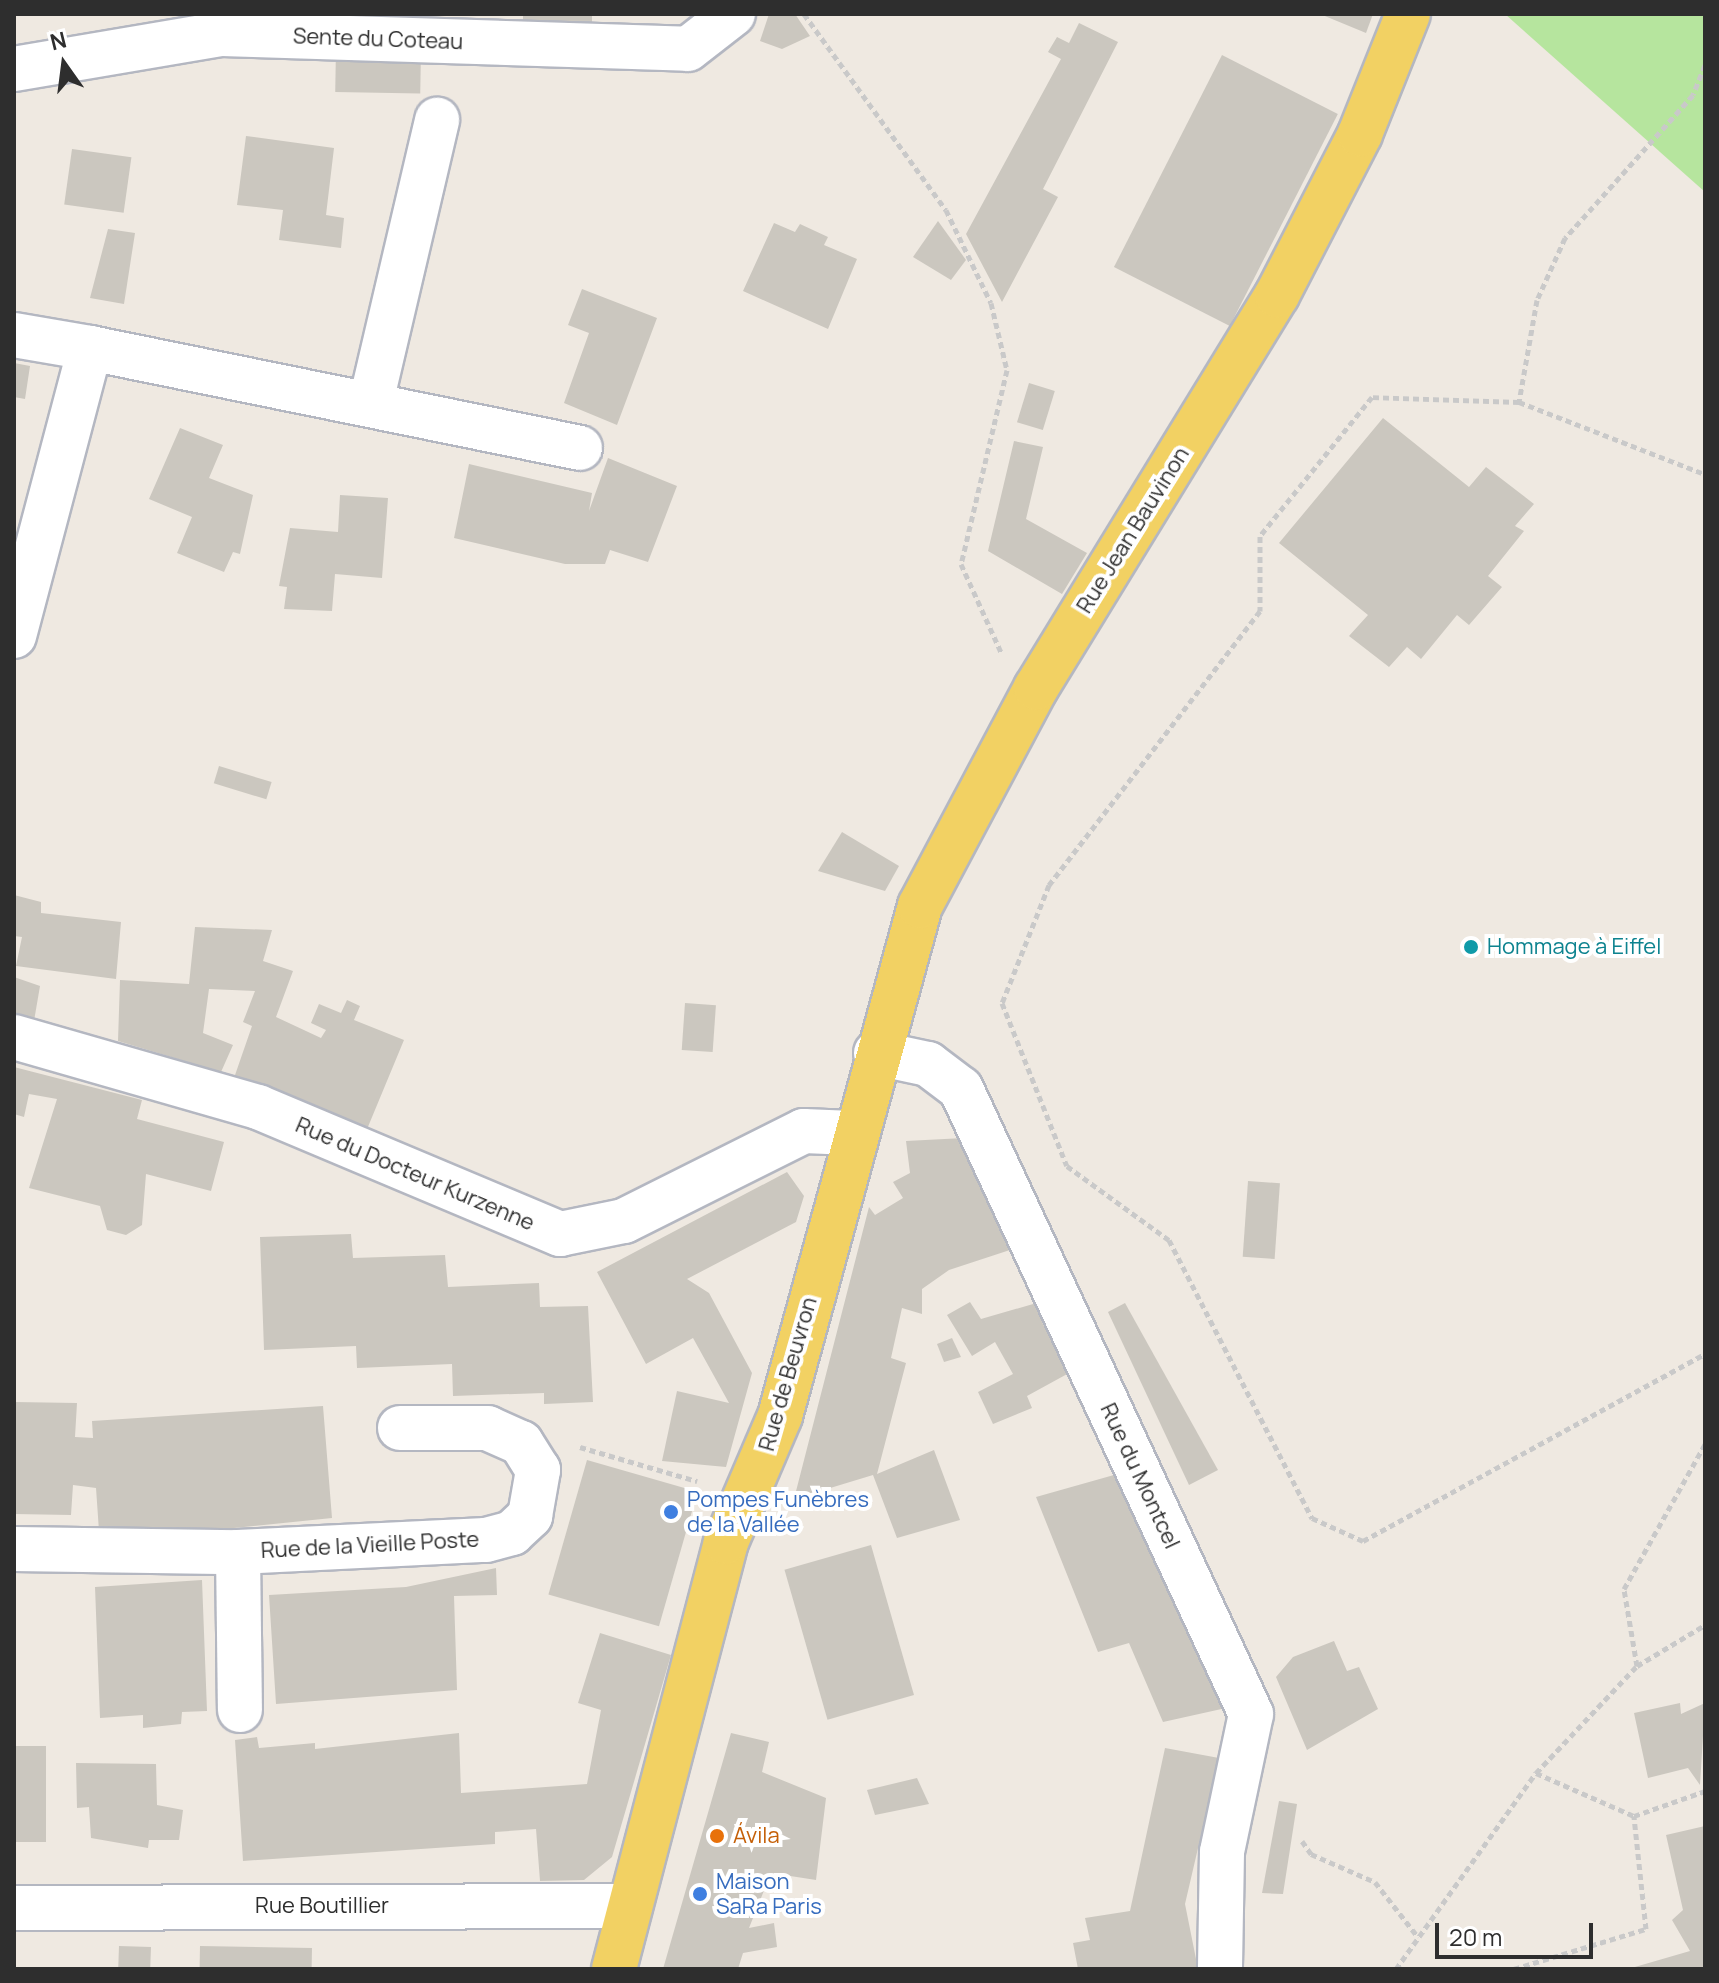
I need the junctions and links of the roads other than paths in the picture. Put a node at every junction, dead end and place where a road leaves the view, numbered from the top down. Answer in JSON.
{"nodes":[{"id":1,"x":733,"y":14,"type":"edge"},
{"id":2,"x":1408,"y":14,"type":"edge"},
{"id":3,"x":14,"y":69,"type":"edge"},
{"id":4,"x":437,"y":120,"type":"dead end"},
{"id":5,"x":14,"y":335,"type":"edge"},
{"id":6,"x":90,"y":348,"type":"junction"},
{"id":7,"x":371,"y":402,"type":"junction"},
{"id":8,"x":580,"y":448,"type":"dead end"},
{"id":9,"x":14,"y":636,"type":"edge"},
{"id":10,"x":14,"y":1037,"type":"edge"},
{"id":11,"x":876,"y":1053,"type":"junction"},
{"id":12,"x":852,"y":1133,"type":"junction"},
{"id":13,"x":400,"y":1428,"type":"dead end"},
{"id":14,"x":14,"y":1549,"type":"edge"},
{"id":15,"x":238,"y":1552,"type":"junction"},
{"id":16,"x":240,"y":1710,"type":"dead end"},
{"id":17,"x":630,"y":1906,"type":"junction"},
{"id":18,"x":14,"y":1908,"type":"edge"},
{"id":19,"x":614,"y":1969,"type":"edge"},
{"id":20,"x":1220,"y":1969,"type":"edge"}],
"edges":[{"from":1,"to":3,"type":"street","name":"Sente du Coteau"},
{"from":2,"to":11,"type":"main road","name":"Rue Jean Bauvinon"},
{"from":4,"to":7,"type":"street"},
{"from":5,"to":6,"type":"street"},
{"from":6,"to":7,"type":"street"},
{"from":6,"to":9,"type":"street"},
{"from":7,"to":8,"type":"street"},
{"from":10,"to":12,"type":"street","name":"Rue du Docteur Kurzenne"},
{"from":11,"to":12,"type":"main road","name":"Rue de Beuvron"},
{"from":11,"to":20,"type":"street","name":"Rue du Montcel"},
{"from":12,"to":17,"type":"main road","name":"Rue de Beuvron"},
{"from":13,"to":15,"type":"street","name":"Rue de la Vieille Poste"},
{"from":14,"to":15,"type":"street","name":"Rue de la Vieille Poste"},
{"from":15,"to":16,"type":"street","name":"Rue de la Vieille Poste"},
{"from":17,"to":18,"type":"street","name":"Rue Boutillier"},
{"from":17,"to":19,"type":"main road","name":"Rue de Beuvron"}]}
